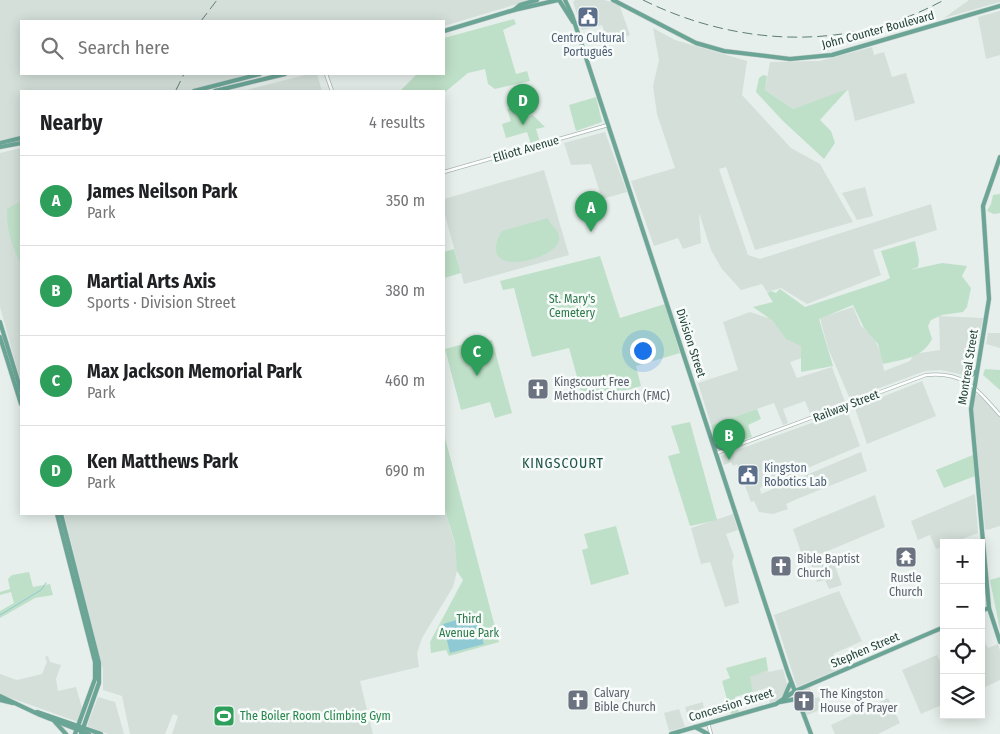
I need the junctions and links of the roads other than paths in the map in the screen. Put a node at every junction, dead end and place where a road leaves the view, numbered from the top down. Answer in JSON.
{"nodes":[{"id":1,"x":537,"y":0,"type":"edge"},
{"id":2,"x":559,"y":0,"type":"edge"},
{"id":3,"x":565,"y":0,"type":"edge"},
{"id":4,"x":613,"y":0,"type":"edge"},
{"id":5,"x":1000,"y":7,"type":"edge"},
{"id":6,"x":514,"y":10,"type":"junction"},
{"id":7,"x":573,"y":22,"type":"junction"},
{"id":8,"x":445,"y":31,"type":"edge"},
{"id":9,"x":256,"y":75,"type":"edge"},
{"id":10,"x":281,"y":75,"type":"edge"},
{"id":11,"x":326,"y":75,"type":"edge"},
{"id":12,"x":198,"y":90,"type":"edge"},
{"id":13,"x":219,"y":90,"type":"edge"},
{"id":14,"x":332,"y":90,"type":"edge"},
{"id":15,"x":608,"y":125,"type":"junction"},
{"id":16,"x":20,"y":138,"type":"edge"},
{"id":17,"x":0,"y":143,"type":"edge"},
{"id":18,"x":20,"y":143,"type":"edge"},
{"id":19,"x":0,"y":147,"type":"edge"},
{"id":20,"x":1000,"y":157,"type":"edge"},
{"id":21,"x":445,"y":172,"type":"edge"},
{"id":22,"x":0,"y":322,"type":"edge"},
{"id":23,"x":0,"y":337,"type":"edge"},
{"id":24,"x":977,"y":371,"type":"junction"},
{"id":25,"x":964,"y":380,"type":"junction"},
{"id":26,"x":974,"y":387,"type":"junction"},
{"id":27,"x":20,"y":388,"type":"edge"},
{"id":28,"x":20,"y":401,"type":"edge"},
{"id":29,"x":1000,"y":415,"type":"edge"},
{"id":30,"x":714,"y":444,"type":"junction"},
{"id":31,"x":727,"y":450,"type":"junction"},
{"id":32,"x":717,"y":454,"type":"junction"},
{"id":33,"x":57,"y":515,"type":"edge"},
{"id":34,"x":61,"y":515,"type":"edge"},
{"id":35,"x":990,"y":608,"type":"junction"},
{"id":36,"x":985,"y":609,"type":"edge"},
{"id":37,"x":940,"y":628,"type":"edge"},
{"id":38,"x":1000,"y":642,"type":"edge"},
{"id":39,"x":788,"y":670,"type":"junction"},
{"id":40,"x":790,"y":682,"type":"junction"},
{"id":41,"x":795,"y":691,"type":"junction"},
{"id":42,"x":0,"y":696,"type":"edge"},
{"id":43,"x":0,"y":700,"type":"edge"},
{"id":44,"x":783,"y":700,"type":"junction"},
{"id":45,"x":799,"y":700,"type":"junction"},
{"id":46,"x":13,"y":703,"type":"junction"},
{"id":47,"x":776,"y":704,"type":"junction"},
{"id":48,"x":37,"y":712,"type":"junction"},
{"id":49,"x":51,"y":719,"type":"junction"},
{"id":50,"x":708,"y":723,"type":"junction"},
{"id":51,"x":695,"y":727,"type":"junction"},
{"id":52,"x":79,"y":730,"type":"edge"},
{"id":53,"x":66,"y":734,"type":"edge"},
{"id":54,"x":89,"y":734,"type":"edge"},
{"id":55,"x":101,"y":734,"type":"edge"},
{"id":56,"x":671,"y":734,"type":"edge"},
{"id":57,"x":710,"y":734,"type":"edge"},
{"id":58,"x":811,"y":734,"type":"edge"}],
"edges":[{"from":1,"to":6,"type":"main road"},
{"from":2,"to":6,"type":"main road"},
{"from":2,"to":7,"type":"main road","name":"Division Street"},
{"from":3,"to":7,"type":"main road","name":"Division Street"},
{"from":4,"to":5,"type":"main road","name":"John Counter Boulevard"},
{"from":6,"to":8,"type":"main road"},
{"from":7,"to":15,"type":"main road","name":"Division Street"},
{"from":9,"to":12,"type":"main road"},
{"from":10,"to":13,"type":"main road"},
{"from":11,"to":14,"type":"street"},
{"from":15,"to":21,"type":"street","name":"Elliott Avenue"},
{"from":15,"to":30,"type":"main road","name":"Division Street"},
{"from":16,"to":17,"type":"main road"},
{"from":18,"to":19,"type":"main road"},
{"from":20,"to":24,"type":"main road","name":"Montreal Street"},
{"from":22,"to":27,"type":"main road"},
{"from":23,"to":28,"type":"main road"},
{"from":24,"to":25,"type":"main road"},
{"from":24,"to":26,"type":"main road","name":"Montreal Street"},
{"from":25,"to":26,"type":"street","name":"Railway Street"},
{"from":25,"to":31,"type":"street","name":"Railway Street"},
{"from":26,"to":29,"type":"street","name":"Railway Street"},
{"from":26,"to":35,"type":"main road","name":"Montreal Street"},
{"from":30,"to":31,"type":"main road"},
{"from":30,"to":32,"type":"main road","name":"Division Street"},
{"from":31,"to":32,"type":"street","name":"Railway Street"},
{"from":32,"to":39,"type":"main road","name":"Division Street"},
{"from":33,"to":52,"type":"main road"},
{"from":34,"to":52,"type":"main road"},
{"from":35,"to":36,"type":"main road"},
{"from":35,"to":38,"type":"main road","name":"Montreal Street"},
{"from":37,"to":41,"type":"main road","name":"Stephen Street"},
{"from":39,"to":40,"type":"main road","name":"Division Street"},
{"from":39,"to":41,"type":"main road","name":"Division Street"},
{"from":40,"to":41,"type":"main road","name":"Division Street"},
{"from":40,"to":44,"type":"main road"},
{"from":41,"to":44,"type":"main road","name":"Concession Street"},
{"from":41,"to":45,"type":"main road","name":"Division Street"},
{"from":42,"to":46,"type":"main road"},
{"from":43,"to":46,"type":"main road"},
{"from":44,"to":47,"type":"main road","name":"Concession Street"},
{"from":45,"to":47,"type":"main road"},
{"from":45,"to":58,"type":"main road","name":"Division Street"},
{"from":46,"to":48,"type":"main road"},
{"from":47,"to":50,"type":"main road","name":"Concession Street"},
{"from":48,"to":49,"type":"main road"},
{"from":48,"to":52,"type":"main road"},
{"from":49,"to":52,"type":"main road"},
{"from":49,"to":53,"type":"main road"},
{"from":50,"to":51,"type":"main road","name":"Concession Street"},
{"from":50,"to":57,"type":"street"},
{"from":51,"to":56,"type":"main road","name":"Concession Street"},
{"from":51,"to":57,"type":"main road"},
{"from":52,"to":54,"type":"main road"},
{"from":52,"to":55,"type":"main road"}]}
